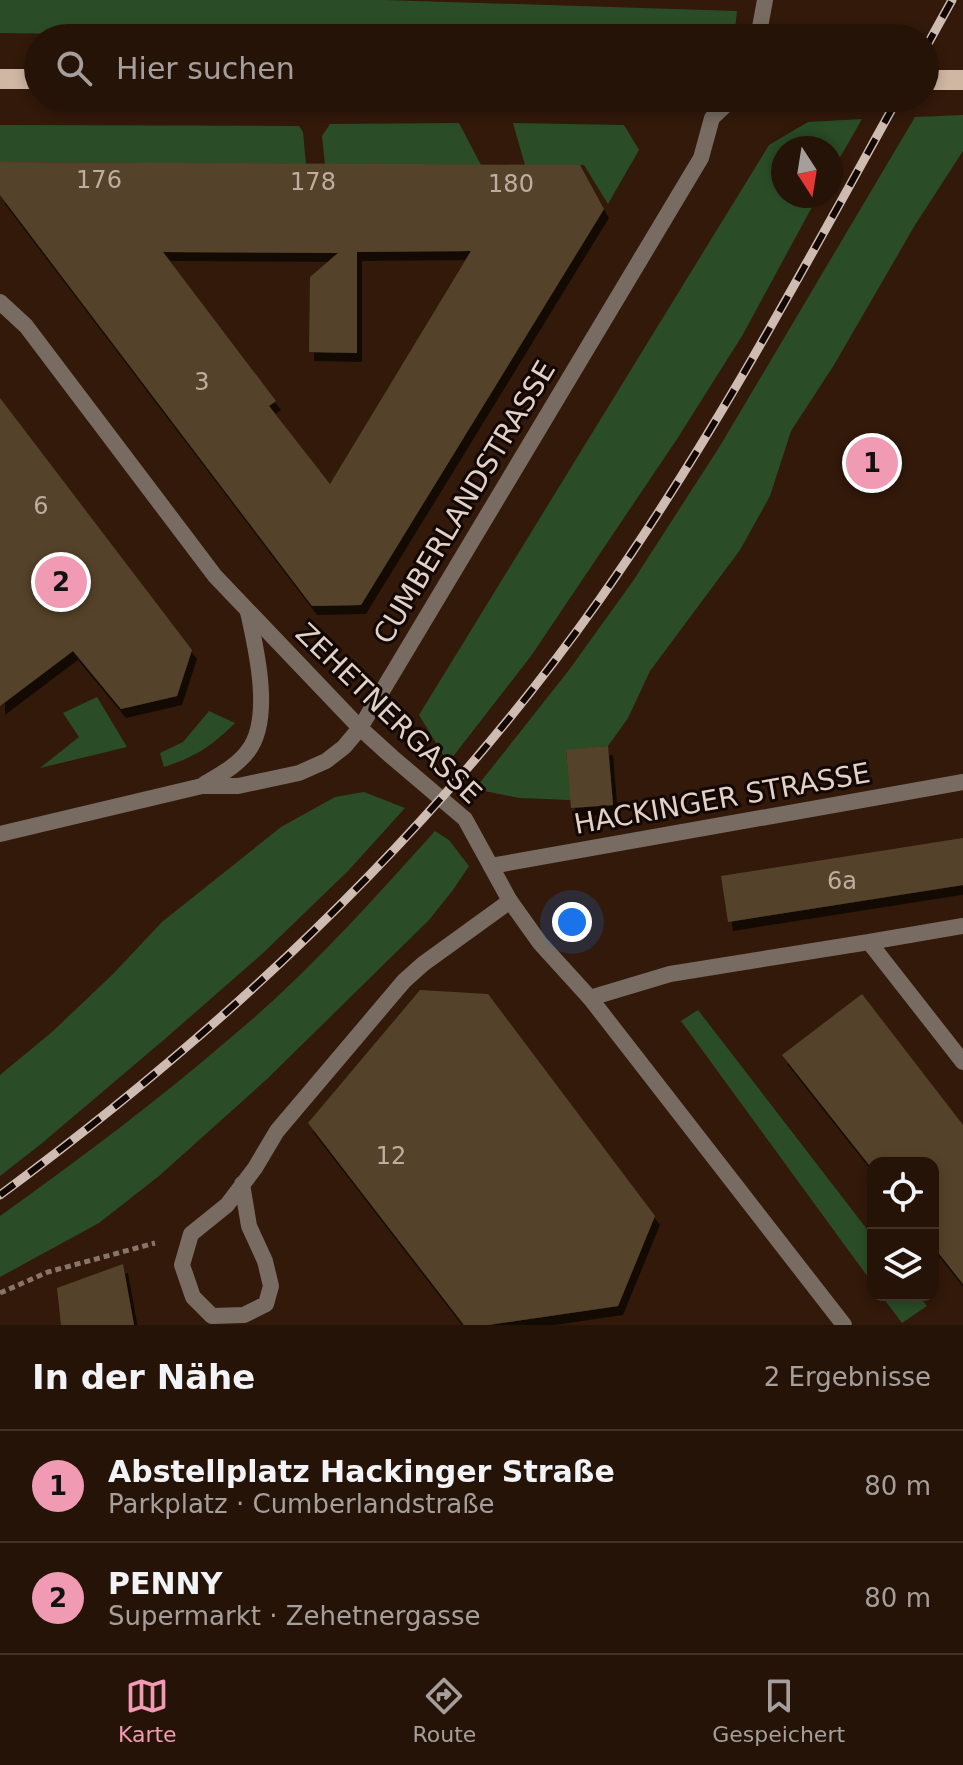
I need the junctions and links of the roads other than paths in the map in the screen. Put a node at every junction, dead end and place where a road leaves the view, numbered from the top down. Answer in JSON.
{"nodes":[{"id":1,"x":765,"y":0,"type":"edge"},
{"id":2,"x":761,"y":24,"type":"edge"},
{"id":3,"x":0,"y":79,"type":"edge"},
{"id":4,"x":24,"y":79,"type":"edge"},
{"id":5,"x":939,"y":80,"type":"edge"},
{"id":6,"x":963,"y":80,"type":"edge"},
{"id":7,"x":718,"y":112,"type":"edge"},
{"id":8,"x":0,"y":302,"type":"edge"},
{"id":9,"x":248,"y":612,"type":"junction"},
{"id":10,"x":360,"y":728,"type":"junction"},
{"id":11,"x":963,"y":782,"type":"edge"},
{"id":12,"x":202,"y":786,"type":"junction"},
{"id":13,"x":0,"y":834,"type":"edge"},
{"id":14,"x":491,"y":866,"type":"junction"},
{"id":15,"x":510,"y":901,"type":"junction"},
{"id":16,"x":963,"y":926,"type":"edge"},
{"id":17,"x":869,"y":942,"type":"junction"},
{"id":18,"x":590,"y":998,"type":"junction"},
{"id":19,"x":963,"y":1062,"type":"edge"},
{"id":20,"x":242,"y":1184,"type":"junction"},
{"id":21,"x":844,"y":1325,"type":"edge"}],
"edges":[{"from":1,"to":2,"type":"street"},
{"from":3,"to":4,"type":"main road"},
{"from":5,"to":6,"type":"main road"},
{"from":7,"to":10,"type":"street","name":"CUMBERLANDSTRASSE"},
{"from":8,"to":9,"type":"street","name":"ZEHETNERGASSE"},
{"from":9,"to":10,"type":"street","name":"ZEHETNERGASSE"},
{"from":9,"to":12,"type":"street"},
{"from":10,"to":12,"type":"street","name":"CUMBERLANDSTRASSE"},
{"from":10,"to":14,"type":"street","name":"ZEHETNERGASSE"},
{"from":11,"to":14,"type":"street","name":"HACKINGER STRASSE"},
{"from":12,"to":13,"type":"street","name":"CUMBERLANDSTRASSE"},
{"from":14,"to":15,"type":"street","name":"ZEHETNERGASSE"},
{"from":15,"to":18,"type":"street","name":"ZEHETNERGASSE"},
{"from":15,"to":20,"type":"street"},
{"from":16,"to":17,"type":"street"},
{"from":17,"to":18,"type":"street"},
{"from":17,"to":19,"type":"street"},
{"from":18,"to":21,"type":"street","name":"ZEHETNERGASSE"},
{"from":20,"to":20,"type":"street"}]}
